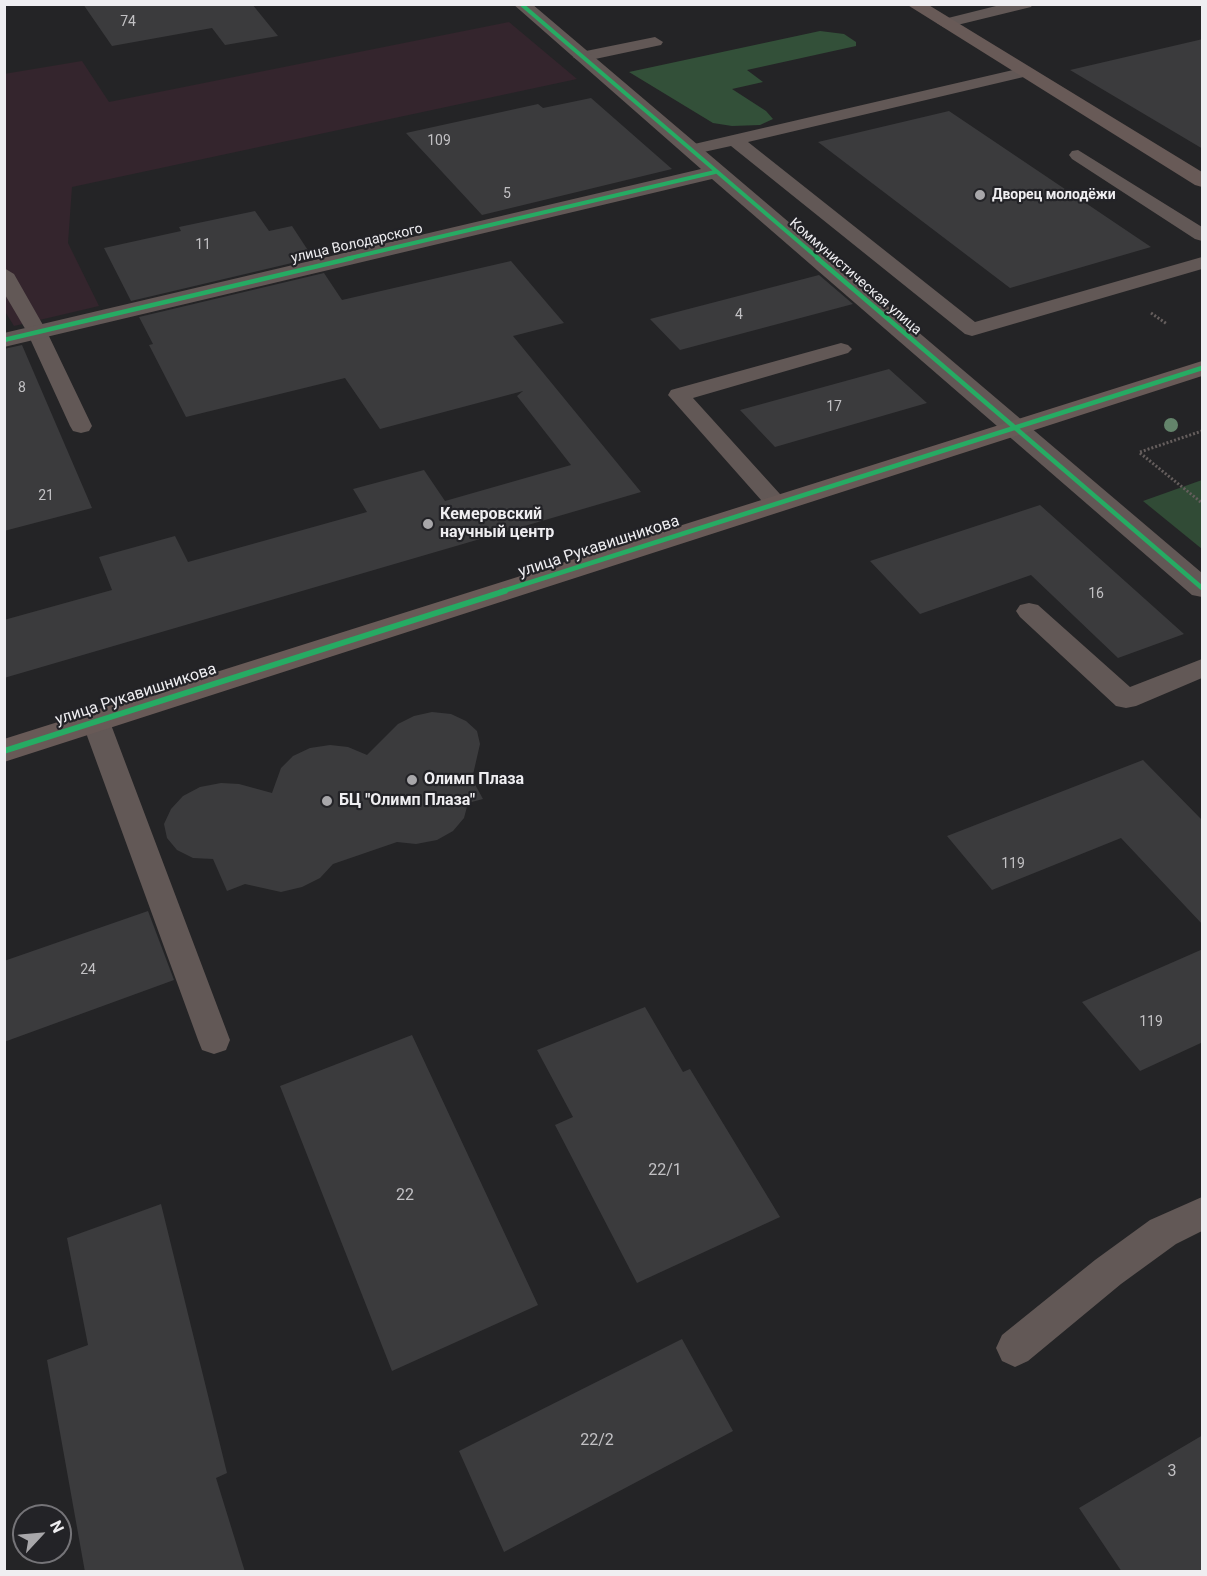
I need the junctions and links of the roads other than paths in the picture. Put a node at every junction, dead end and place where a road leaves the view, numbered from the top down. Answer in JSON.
{"nodes":[{"id":1,"x":521,"y":4,"type":"edge"},
{"id":2,"x":914,"y":4,"type":"edge"},
{"id":3,"x":1026,"y":4,"type":"edge"},
{"id":4,"x":945,"y":23,"type":"junction"},
{"id":5,"x":655,"y":42,"type":"dead end"},
{"id":6,"x":581,"y":57,"type":"junction"},
{"id":7,"x":1026,"y":72,"type":"junction"},
{"id":8,"x":735,"y":140,"type":"junction"},
{"id":9,"x":690,"y":150,"type":"junction"},
{"id":10,"x":1078,"y":155,"type":"dead end"},
{"id":11,"x":715,"y":172,"type":"junction"},
{"id":12,"x":1203,"y":181,"type":"edge"},
{"id":13,"x":1203,"y":235,"type":"edge"},
{"id":14,"x":1203,"y":263,"type":"edge"},
{"id":15,"x":4,"y":274,"type":"edge"},
{"id":16,"x":37,"y":332,"type":"junction"},
{"id":17,"x":4,"y":340,"type":"edge"},
{"id":18,"x":842,"y":349,"type":"dead end"},
{"id":19,"x":1203,"y":368,"type":"edge"},
{"id":20,"x":81,"y":426,"type":"dead end"},
{"id":21,"x":1013,"y":429,"type":"junction"},
{"id":22,"x":777,"y":504,"type":"junction"},
{"id":23,"x":1203,"y":588,"type":"edge"},
{"id":24,"x":1029,"y":611,"type":"dead end"},
{"id":25,"x":1203,"y":668,"type":"edge"},
{"id":26,"x":96,"y":722,"type":"junction"},
{"id":27,"x":4,"y":751,"type":"edge"},
{"id":28,"x":214,"y":1040,"type":"dead end"},
{"id":29,"x":1203,"y":1213,"type":"edge"},
{"id":30,"x":1015,"y":1348,"type":"dead end"}],
"edges":[{"from":1,"to":6,"type":"street","name":"Коммунистическая улица"},
{"from":2,"to":4,"type":"street"},
{"from":3,"to":4,"type":"lane"},
{"from":4,"to":7,"type":"street"},
{"from":5,"to":6,"type":"lane"},
{"from":6,"to":9,"type":"street","name":"Коммунистическая улица"},
{"from":7,"to":8,"type":"lane"},
{"from":7,"to":12,"type":"street"},
{"from":8,"to":9,"type":"lane"},
{"from":8,"to":14,"type":"lane"},
{"from":9,"to":11,"type":"street","name":"Коммунистическая улица"},
{"from":10,"to":13,"type":"lane"},
{"from":11,"to":16,"type":"street","name":"улица Володарского"},
{"from":11,"to":21,"type":"street","name":"Коммунистическая улица"},
{"from":15,"to":16,"type":"lane"},
{"from":16,"to":17,"type":"street","name":"улица Володарского"},
{"from":16,"to":20,"type":"lane"},
{"from":18,"to":22,"type":"lane"},
{"from":19,"to":21,"type":"street","name":"улица Рукавишникова"},
{"from":21,"to":22,"type":"street","name":"улица Рукавишникова"},
{"from":21,"to":23,"type":"street","name":"Коммунистическая улица"},
{"from":22,"to":26,"type":"street","name":"улица Рукавишникова"},
{"from":24,"to":25,"type":"lane"},
{"from":26,"to":27,"type":"street","name":"улица Рукавишникова"},
{"from":26,"to":28,"type":"lane"},
{"from":29,"to":30,"type":"lane"}]}
